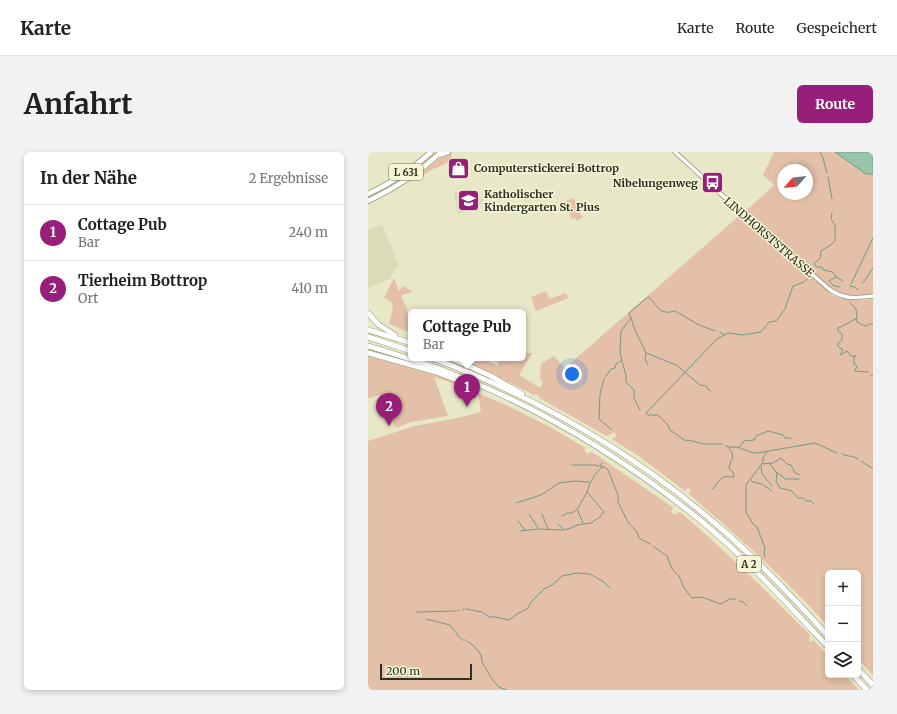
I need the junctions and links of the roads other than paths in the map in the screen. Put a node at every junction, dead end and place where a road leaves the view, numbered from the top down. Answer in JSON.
{"nodes":[{"id":1,"x":431,"y":152,"type":"edge"},
{"id":2,"x":448,"y":152,"type":"edge"},
{"id":3,"x":676,"y":152,"type":"edge"},
{"id":4,"x":439,"y":154,"type":"edge"},
{"id":5,"x":368,"y":194,"type":"edge"},
{"id":6,"x":368,"y":201,"type":"edge"},
{"id":7,"x":873,"y":296,"type":"edge"},
{"id":8,"x":368,"y":313,"type":"edge"},
{"id":9,"x":368,"y":330,"type":"edge"},
{"id":10,"x":368,"y":337,"type":"edge"},
{"id":11,"x":402,"y":340,"type":"junction"},
{"id":12,"x":408,"y":342,"type":"edge"},
{"id":13,"x":368,"y":346,"type":"edge"},
{"id":14,"x":408,"y":350,"type":"edge"},
{"id":15,"x":368,"y":353,"type":"edge"},
{"id":16,"x":408,"y":359,"type":"edge"},
{"id":17,"x":415,"y":361,"type":"edge"},
{"id":18,"x":440,"y":361,"type":"edge"},
{"id":19,"x":458,"y":361,"type":"edge"},
{"id":20,"x":494,"y":392,"type":"junction"},
{"id":21,"x":527,"y":399,"type":"junction"},
{"id":22,"x":825,"y":633,"type":"edge"},
{"id":23,"x":825,"y":644,"type":"edge"},
{"id":24,"x":861,"y":672,"type":"edge"},
{"id":25,"x":856,"y":678,"type":"edge"},
{"id":26,"x":873,"y":685,"type":"edge"},
{"id":27,"x":867,"y":690,"type":"edge"}],
"edges":[{"from":1,"to":5,"type":"main road","number":"L 631"},
{"from":2,"to":4,"type":"main road"},
{"from":3,"to":7,"type":"street","name":"LINDHORSTSTRASSE"},
{"from":4,"to":6,"type":"main road","number":"L 631"},
{"from":8,"to":11,"type":"highway"},
{"from":9,"to":11,"type":"highway"},
{"from":10,"to":14,"type":"highway"},
{"from":11,"to":12,"type":"highway"},
{"from":13,"to":16,"type":"highway","number":"A 2"},
{"from":15,"to":20,"type":"highway"},
{"from":17,"to":20,"type":"highway","number":"A 2"},
{"from":18,"to":21,"type":"highway","number":"A 2"},
{"from":19,"to":21,"type":"highway"},
{"from":20,"to":23,"type":"highway","number":"A 2"},
{"from":21,"to":22,"type":"highway","number":"A 2"},
{"from":24,"to":26,"type":"highway"},
{"from":25,"to":27,"type":"highway"}]}
